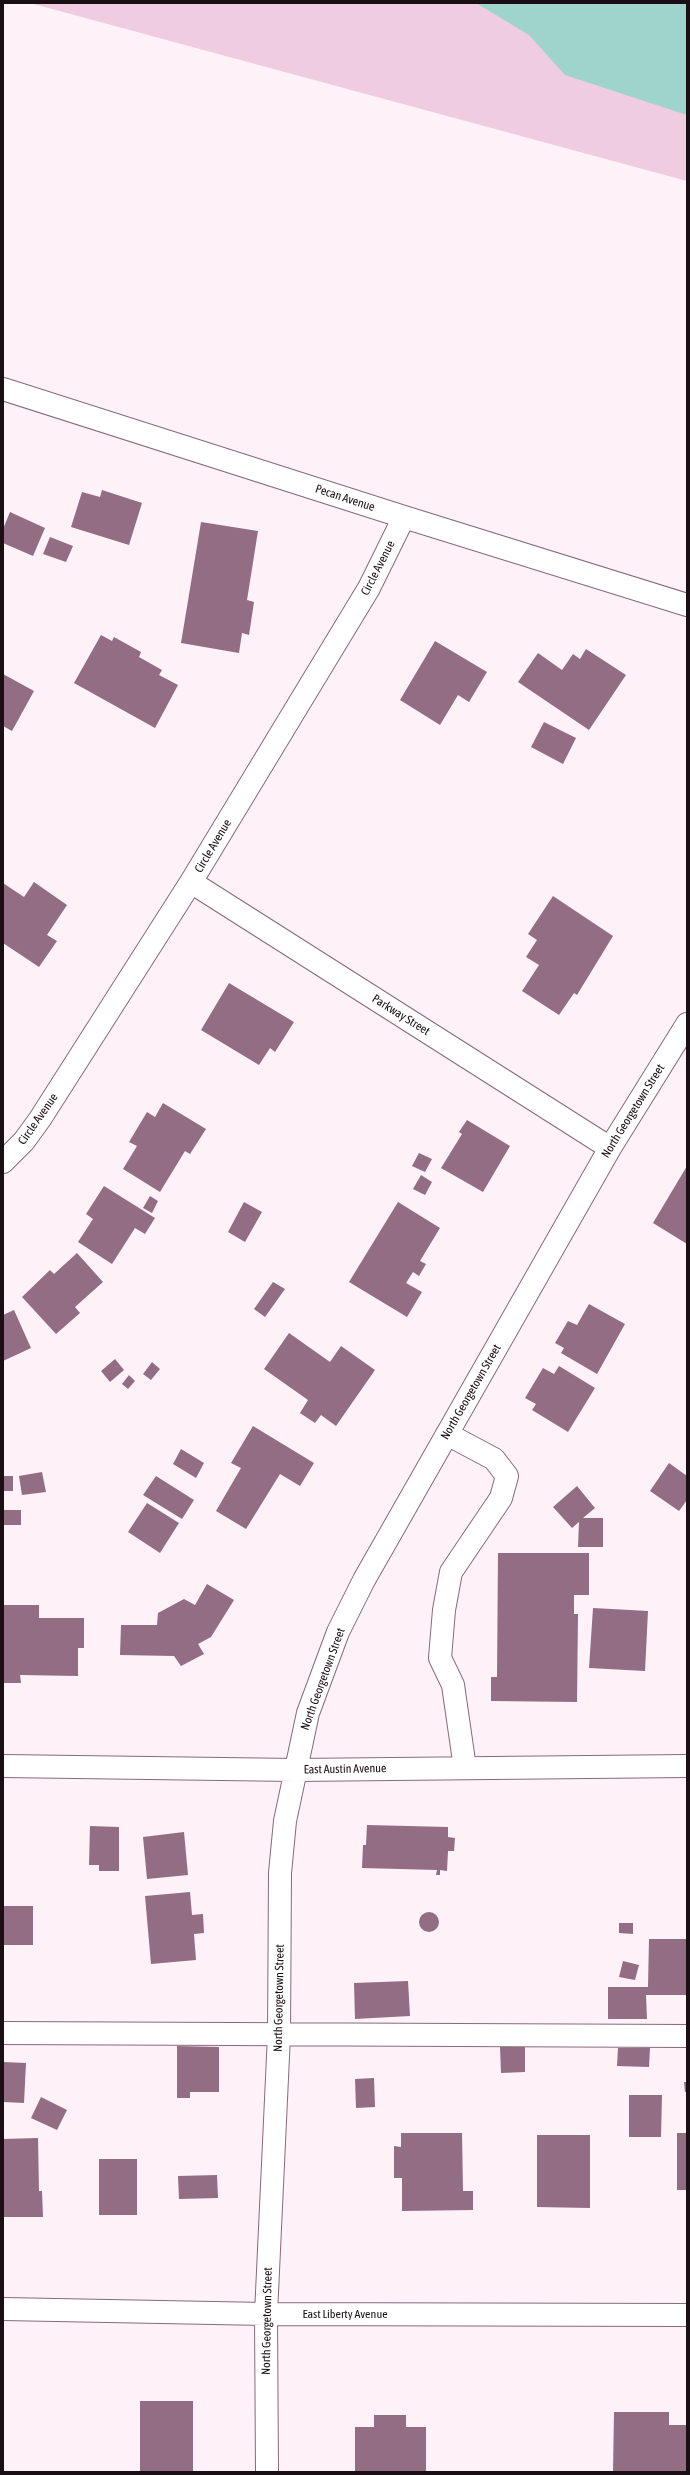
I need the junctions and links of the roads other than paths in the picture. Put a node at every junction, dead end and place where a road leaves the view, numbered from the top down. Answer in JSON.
{"nodes":[{"id":1,"x":3,"y":389,"type":"edge"},
{"id":2,"x":404,"y":517,"type":"junction"},
{"id":3,"x":687,"y":605,"type":"edge"},
{"id":4,"x":191,"y":882,"type":"junction"},
{"id":5,"x":686,"y":1028,"type":"edge"},
{"id":6,"x":610,"y":1148,"type":"junction"},
{"id":7,"x":3,"y":1162,"type":"edge"},
{"id":8,"x":447,"y":1434,"type":"junction"},
{"id":9,"x":3,"y":1766,"type":"edge"},
{"id":10,"x":687,"y":1766,"type":"edge"},
{"id":11,"x":465,"y":1768,"type":"junction"},
{"id":12,"x":294,"y":1770,"type":"junction"},
{"id":13,"x":3,"y":2033,"type":"edge"},
{"id":14,"x":279,"y":2036,"type":"junction"},
{"id":15,"x":687,"y":2036,"type":"edge"},
{"id":16,"x":3,"y":2309,"type":"edge"},
{"id":17,"x":266,"y":2314,"type":"junction"},
{"id":18,"x":687,"y":2315,"type":"edge"},
{"id":19,"x":267,"y":2472,"type":"edge"}],
"edges":[{"from":1,"to":2,"type":"street","name":"Pecan Avenue"},
{"from":2,"to":3,"type":"street","name":"Pecan Avenue"},
{"from":2,"to":4,"type":"street","name":"Circle Avenue"},
{"from":4,"to":6,"type":"street","name":"Parkway Street"},
{"from":4,"to":7,"type":"street","name":"Circle Avenue"},
{"from":5,"to":6,"type":"street","name":"North Georgetown Street"},
{"from":6,"to":8,"type":"street","name":"North Georgetown Street"},
{"from":8,"to":11,"type":"street"},
{"from":8,"to":12,"type":"street","name":"North Georgetown Street"},
{"from":9,"to":12,"type":"street","name":"East Austin Avenue"},
{"from":10,"to":11,"type":"street","name":"East Austin Avenue"},
{"from":11,"to":12,"type":"street","name":"East Austin Avenue"},
{"from":12,"to":14,"type":"street","name":"North Georgetown Street"},
{"from":13,"to":14,"type":"street"},
{"from":14,"to":15,"type":"street"},
{"from":14,"to":17,"type":"street","name":"North Georgetown Street"},
{"from":16,"to":17,"type":"street","name":"East Liberty Avenue"},
{"from":17,"to":18,"type":"street","name":"East Liberty Avenue"},
{"from":17,"to":19,"type":"street","name":"North Georgetown Street"}]}
